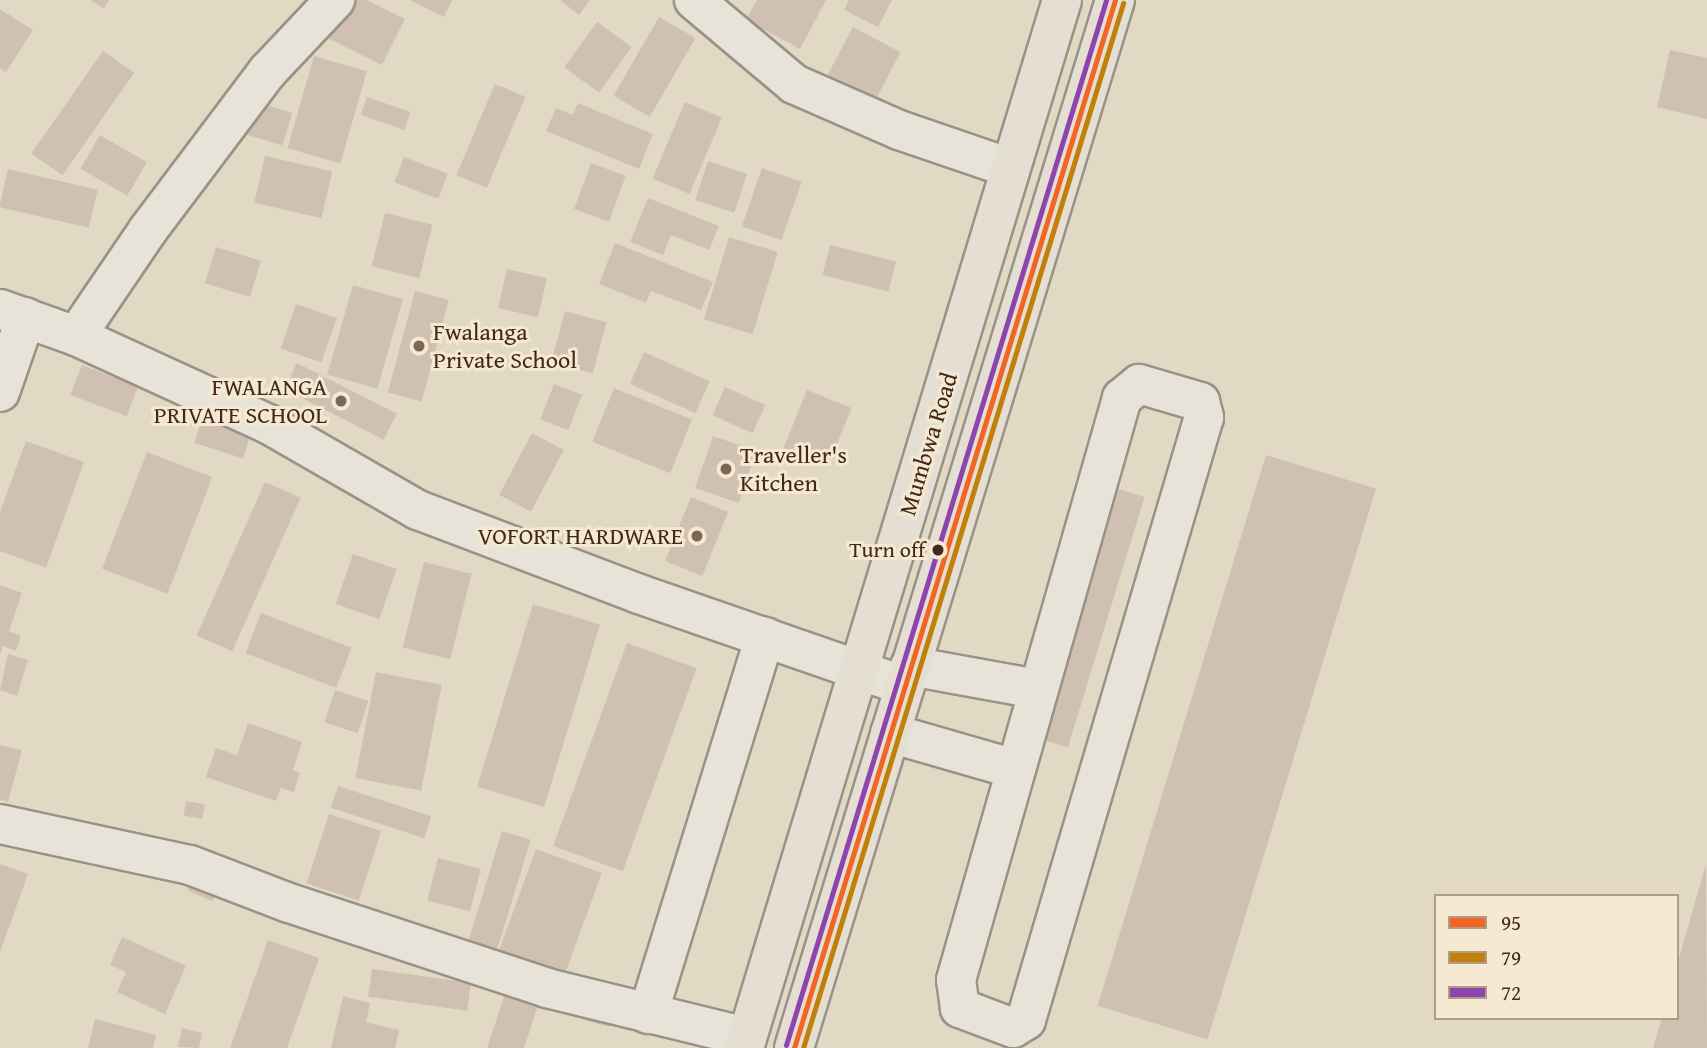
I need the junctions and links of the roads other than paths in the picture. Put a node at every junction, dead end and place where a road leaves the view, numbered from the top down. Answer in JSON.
{"nodes":[{"id":1,"x":335,"y":0,"type":"edge"},
{"id":2,"x":694,"y":0,"type":"edge"},
{"id":3,"x":1062,"y":0,"type":"edge"},
{"id":4,"x":1115,"y":0,"type":"edge"},
{"id":5,"x":1010,"y":168,"type":"junction"},
{"id":6,"x":13,"y":313,"type":"edge"},
{"id":7,"x":76,"y":336,"type":"junction"},
{"id":8,"x":0,"y":391,"type":"edge"},
{"id":9,"x":765,"y":637,"type":"junction"},
{"id":10,"x":860,"y":670,"type":"junction"},
{"id":11,"x":907,"y":676,"type":"junction"},
{"id":12,"x":1037,"y":689,"type":"junction"},
{"id":13,"x":890,"y":733,"type":"junction"},
{"id":14,"x":1015,"y":769,"type":"junction"},
{"id":15,"x":0,"y":824,"type":"edge"},
{"id":16,"x":648,"y":1014,"type":"junction"},
{"id":17,"x":746,"y":1042,"type":"edge"},
{"id":18,"x":794,"y":1048,"type":"edge"}],
"edges":[{"from":1,"to":7,"type":"street"},
{"from":2,"to":5,"type":"street"},
{"from":3,"to":5,"type":"main road","name":"Mumbwa Road"},
{"from":4,"to":11,"type":"main road","name":"Mumbwa Road"},
{"from":5,"to":10,"type":"main road","name":"Mumbwa Road"},
{"from":6,"to":7,"type":"street"},
{"from":6,"to":8,"type":"street"},
{"from":7,"to":9,"type":"street"},
{"from":9,"to":10,"type":"street"},
{"from":9,"to":16,"type":"street"},
{"from":10,"to":11,"type":"street"},
{"from":10,"to":17,"type":"main road","name":"Mumbwa Road"},
{"from":11,"to":12,"type":"street"},
{"from":11,"to":13,"type":"main road","name":"Mumbwa Road"},
{"from":12,"to":14,"type":"street"},
{"from":12,"to":14,"type":"street"},
{"from":13,"to":14,"type":"street"},
{"from":13,"to":18,"type":"main road","name":"Mumbwa Road"},
{"from":15,"to":16,"type":"street"},
{"from":16,"to":17,"type":"street"}]}
